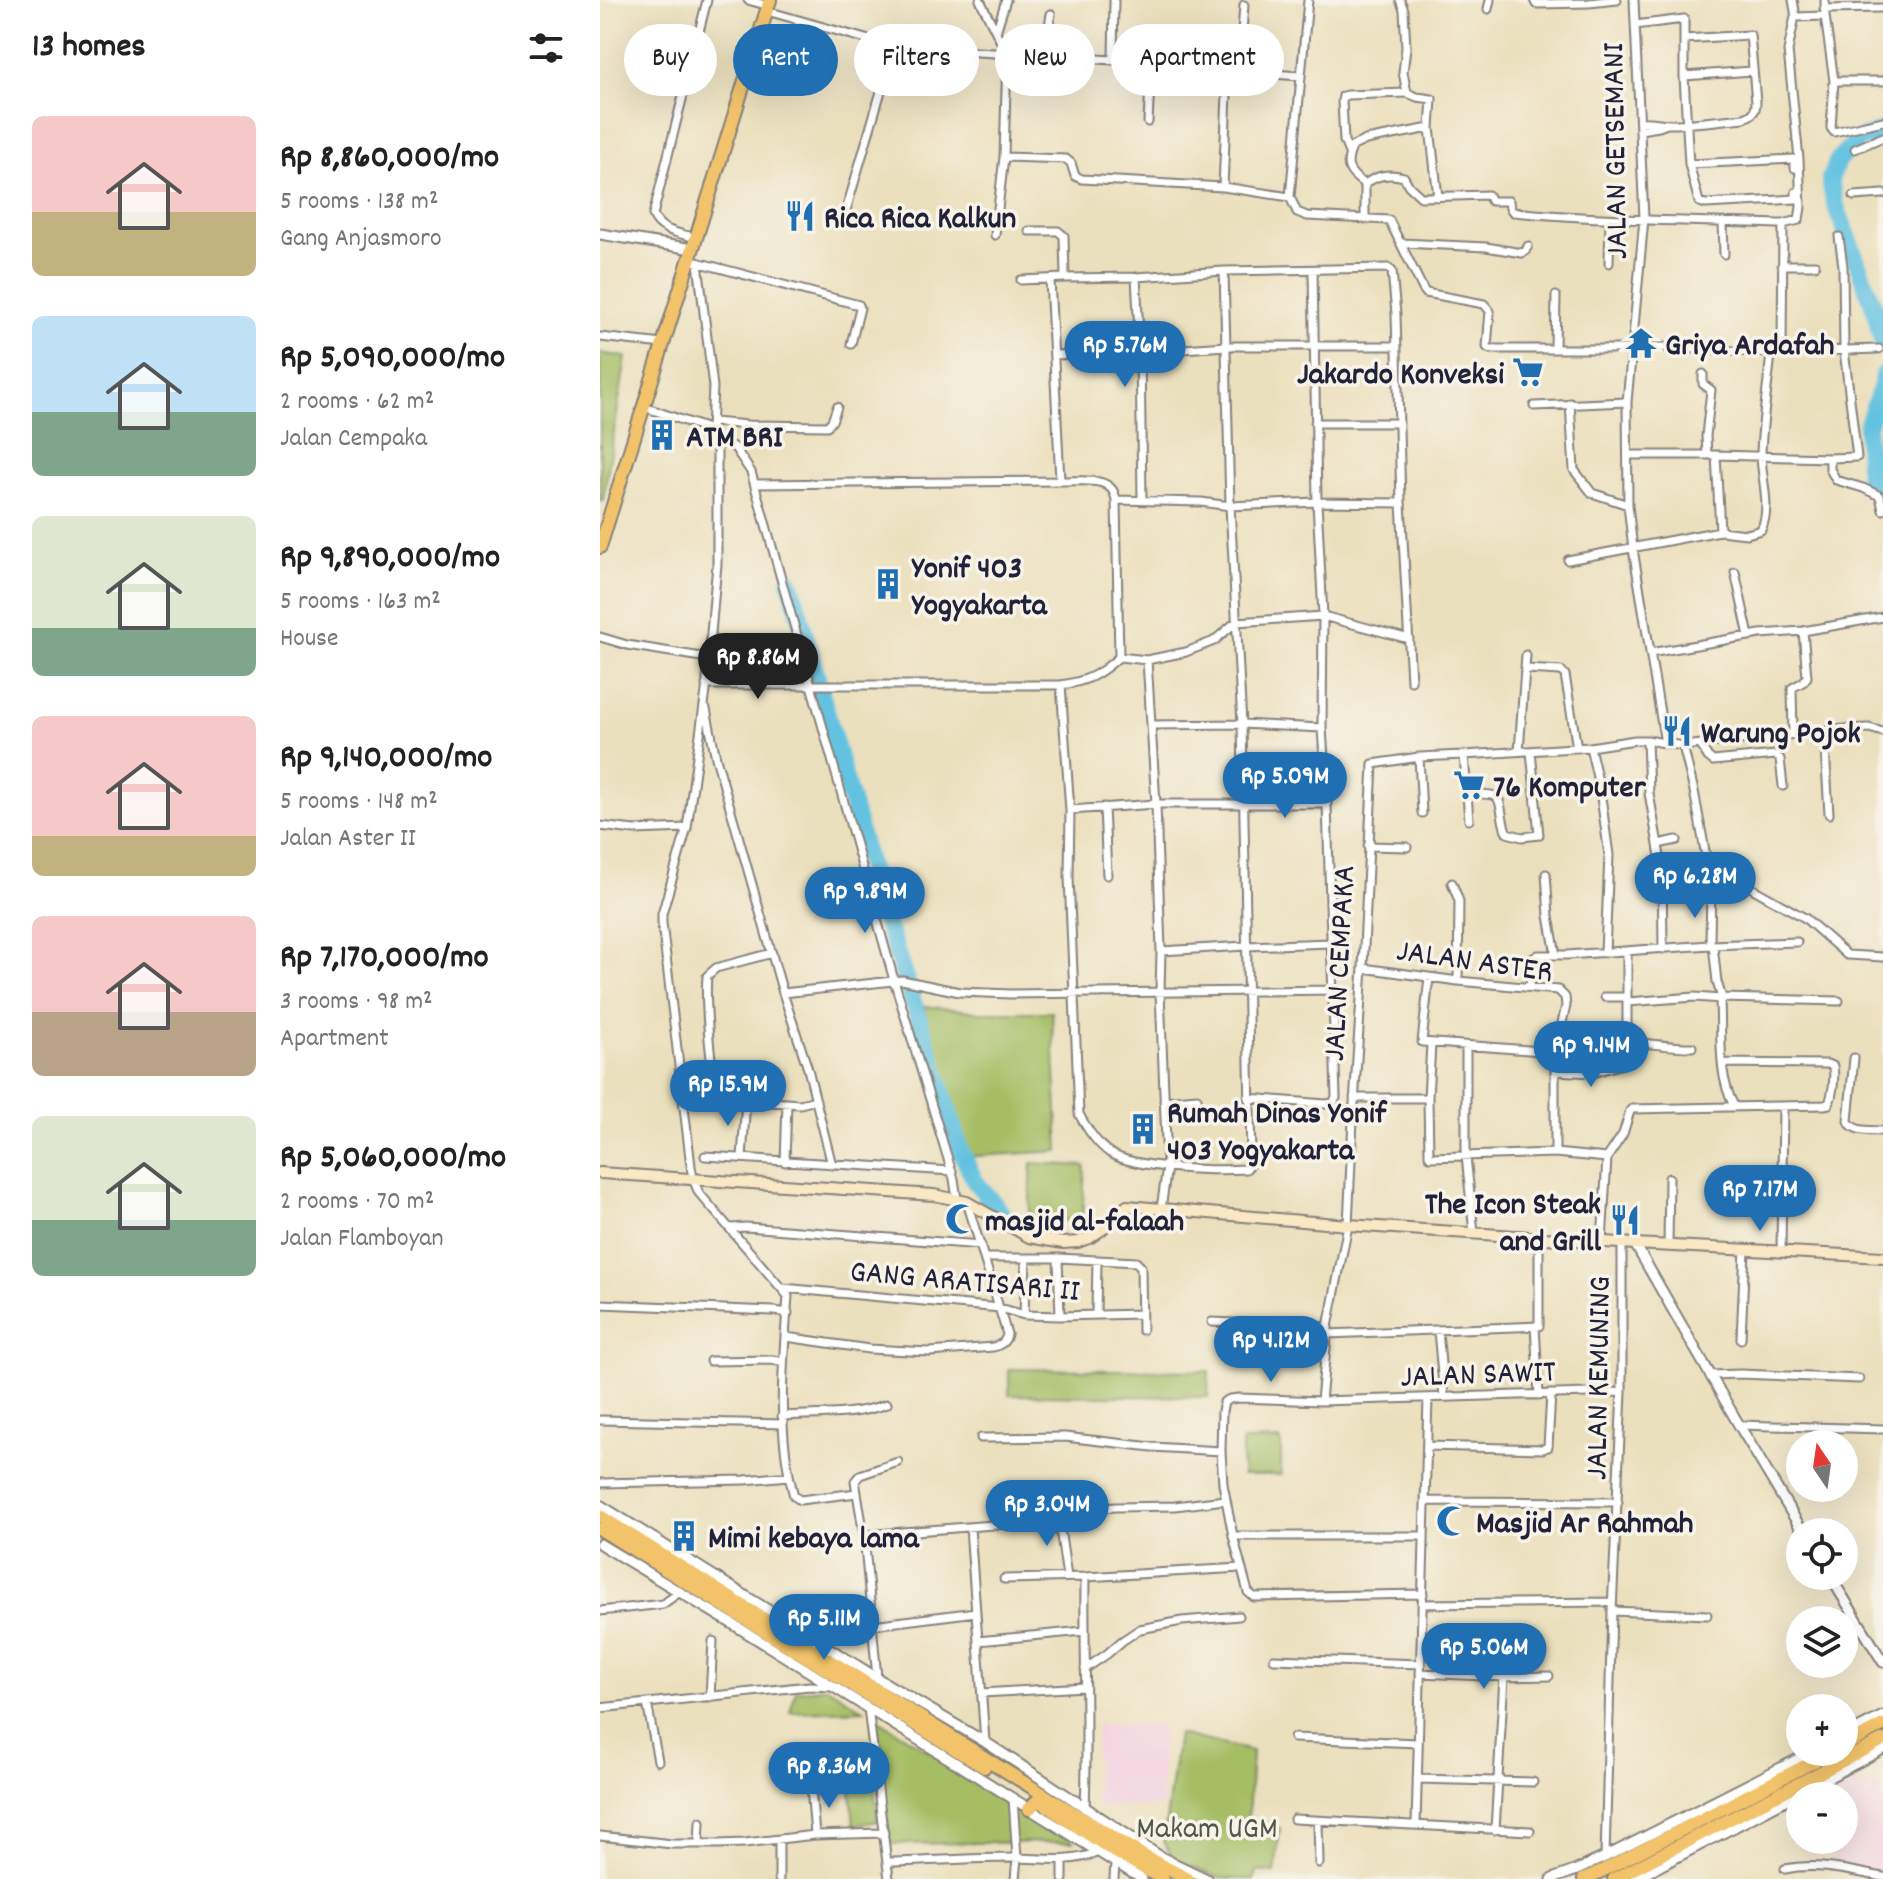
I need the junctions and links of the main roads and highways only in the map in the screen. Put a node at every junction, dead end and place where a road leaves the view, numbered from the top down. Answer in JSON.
{"nodes":[{"id":1,"x":769,"y":6,"type":"edge"},
{"id":2,"x":606,"y":509,"type":"edge"},
{"id":3,"x":600,"y":547,"type":"edge"},
{"id":4,"x":600,"y":1173,"type":"edge"},
{"id":5,"x":1883,"y":1257,"type":"edge"},
{"id":6,"x":600,"y":1516,"type":"edge"},
{"id":7,"x":600,"y":1529,"type":"edge"},
{"id":8,"x":1883,"y":1725,"type":"edge"},
{"id":9,"x":1858,"y":1738,"type":"edge"},
{"id":10,"x":1883,"y":1740,"type":"edge"},
{"id":11,"x":1805,"y":1766,"type":"edge"},
{"id":12,"x":1163,"y":1879,"type":"edge"},
{"id":13,"x":1188,"y":1879,"type":"edge"},
{"id":14,"x":1584,"y":1879,"type":"edge"},
{"id":15,"x":1614,"y":1879,"type":"edge"}],
"edges":[{"from":1,"to":2,"type":"main road"},
{"from":2,"to":3,"type":"main road"},
{"from":4,"to":5,"type":"main road"},
{"from":6,"to":13,"type":"main road"},
{"from":7,"to":12,"type":"main road"},
{"from":8,"to":9,"type":"main road"},
{"from":10,"to":15,"type":"main road"},
{"from":11,"to":14,"type":"main road"}]}
